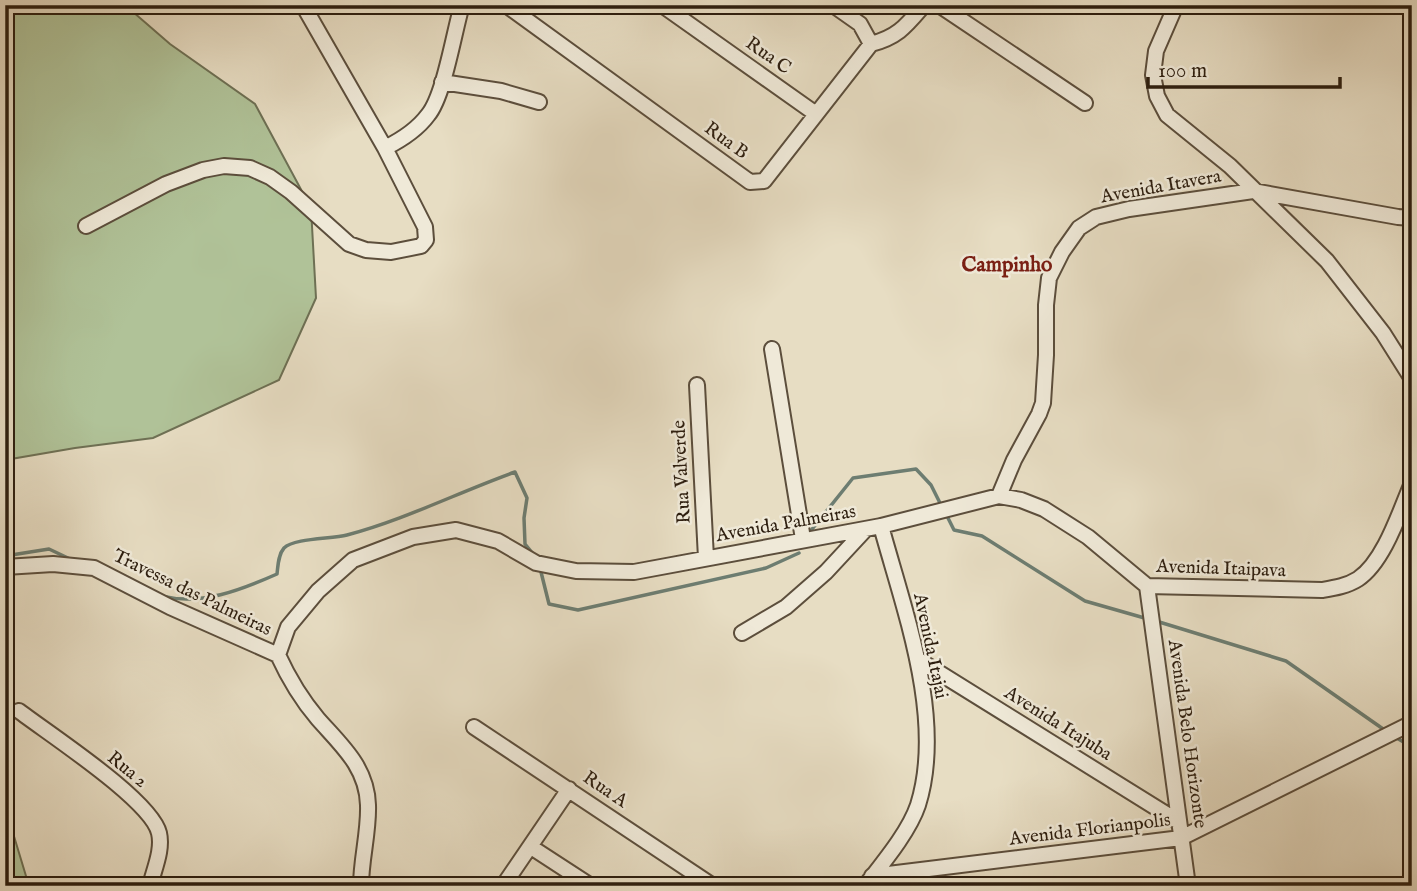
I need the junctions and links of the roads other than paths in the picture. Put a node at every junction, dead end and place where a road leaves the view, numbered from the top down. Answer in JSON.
{"nodes":[{"id":1,"x":303,"y":5,"type":"edge"},
{"id":2,"x":462,"y":5,"type":"edge"},
{"id":3,"x":506,"y":5,"type":"edge"},
{"id":4,"x":663,"y":5,"type":"edge"},
{"id":5,"x":833,"y":5,"type":"edge"},
{"id":6,"x":924,"y":5,"type":"edge"},
{"id":7,"x":939,"y":5,"type":"edge"},
{"id":8,"x":1176,"y":5,"type":"edge"},
{"id":9,"x":871,"y":44,"type":"junction"},
{"id":10,"x":442,"y":82,"type":"junction"},
{"id":11,"x":539,"y":102,"type":"dead end"},
{"id":12,"x":1085,"y":103,"type":"dead end"},
{"id":13,"x":816,"y":114,"type":"junction"},
{"id":14,"x":385,"y":148,"type":"junction"},
{"id":15,"x":1253,"y":191,"type":"junction"},
{"id":16,"x":1412,"y":218,"type":"edge"},
{"id":17,"x":86,"y":226,"type":"dead end"},
{"id":18,"x":772,"y":349,"type":"dead end"},
{"id":19,"x":1412,"y":379,"type":"edge"},
{"id":20,"x":697,"y":385,"type":"dead end"},
{"id":21,"x":1412,"y":483,"type":"edge"},
{"id":22,"x":999,"y":496,"type":"junction"},
{"id":23,"x":881,"y":526,"type":"junction"},
{"id":24,"x":865,"y":530,"type":"junction"},
{"id":25,"x":803,"y":539,"type":"junction"},
{"id":26,"x":706,"y":558,"type":"junction"},
{"id":27,"x":5,"y":567,"type":"edge"},
{"id":28,"x":1147,"y":586,"type":"junction"},
{"id":29,"x":742,"y":634,"type":"dead end"},
{"id":30,"x":278,"y":655,"type":"junction"},
{"id":31,"x":917,"y":659,"type":"junction"},
{"id":32,"x":19,"y":710,"type":"dead end"},
{"id":33,"x":1412,"y":723,"type":"edge"},
{"id":34,"x":474,"y":727,"type":"dead end"},
{"id":35,"x":569,"y":789,"type":"junction"},
{"id":36,"x":1179,"y":822,"type":"junction"},
{"id":37,"x":1181,"y":838,"type":"junction"},
{"id":38,"x":531,"y":847,"type":"junction"},
{"id":39,"x":869,"y":881,"type":"edge"},
{"id":40,"x":150,"y":886,"type":"edge"},
{"id":41,"x":361,"y":886,"type":"edge"},
{"id":42,"x":503,"y":886,"type":"edge"},
{"id":43,"x":591,"y":886,"type":"edge"},
{"id":44,"x":713,"y":886,"type":"edge"},
{"id":45,"x":1188,"y":886,"type":"edge"}],
"edges":[{"from":1,"to":14,"type":"street"},
{"from":2,"to":10,"type":"street"},
{"from":3,"to":13,"type":"street","name":"Rua B"},
{"from":4,"to":13,"type":"street","name":"Rua C"},
{"from":5,"to":9,"type":"street"},
{"from":6,"to":9,"type":"street","name":"Rua B"},
{"from":7,"to":12,"type":"street"},
{"from":8,"to":15,"type":"street"},
{"from":9,"to":13,"type":"street","name":"Rua B"},
{"from":10,"to":11,"type":"street"},
{"from":10,"to":14,"type":"street"},
{"from":14,"to":17,"type":"street"},
{"from":15,"to":16,"type":"street","name":"Avenida Itavera"},
{"from":15,"to":19,"type":"street"},
{"from":15,"to":22,"type":"street","name":"Avenida Itavera"},
{"from":18,"to":25,"type":"street"},
{"from":20,"to":26,"type":"street","name":"Rua Valverde"},
{"from":21,"to":28,"type":"street","name":"Avenida Itaipava"},
{"from":22,"to":23,"type":"street","name":"Avenida Palmeiras"},
{"from":22,"to":28,"type":"street","name":"Avenida Itaipava"},
{"from":23,"to":24,"type":"street","name":"Avenida Palmeiras"},
{"from":23,"to":31,"type":"street","name":"Avenida Itajai"},
{"from":24,"to":25,"type":"street","name":"Avenida Palmeiras"},
{"from":24,"to":29,"type":"street"},
{"from":25,"to":26,"type":"street","name":"Avenida Palmeiras"},
{"from":26,"to":30,"type":"street","name":"Avenida Palmeiras"},
{"from":27,"to":30,"type":"street","name":"Travessa das Palmeiras"},
{"from":28,"to":36,"type":"street","name":"Avenida Belo Horizonte"},
{"from":30,"to":41,"type":"street"},
{"from":31,"to":36,"type":"street","name":"Avenida Itajuba"},
{"from":31,"to":39,"type":"street","name":"Avenida Itajai"},
{"from":32,"to":40,"type":"street","name":"Rua 2"},
{"from":33,"to":37,"type":"street","name":"Avenida Florianpolis"},
{"from":34,"to":35,"type":"street","name":"Rua A"},
{"from":35,"to":38,"type":"street"},
{"from":35,"to":44,"type":"street","name":"Rua A"},
{"from":36,"to":37,"type":"street","name":"Avenida Belo Horizonte"},
{"from":37,"to":39,"type":"street","name":"Avenida Florianpolis"},
{"from":37,"to":45,"type":"street","name":"Avenida Belo Horizonte"},
{"from":38,"to":42,"type":"street"},
{"from":38,"to":43,"type":"street"}]}
